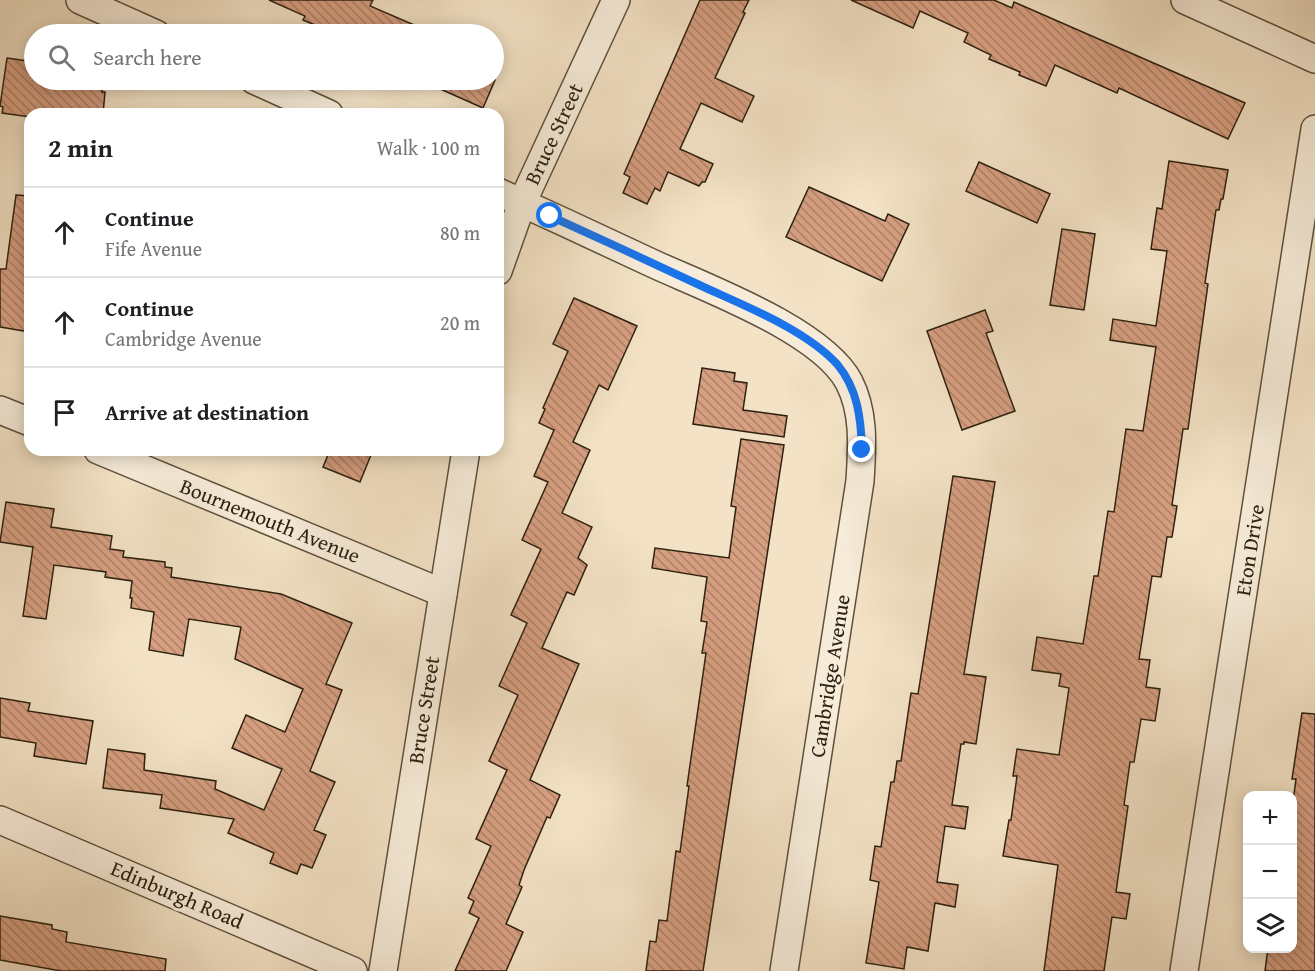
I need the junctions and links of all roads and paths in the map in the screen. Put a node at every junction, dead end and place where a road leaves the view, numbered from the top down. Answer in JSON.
{"nodes":[{"id":1,"x":80,"y":0,"type":"edge"},
{"id":2,"x":616,"y":0,"type":"edge"},
{"id":3,"x":1185,"y":0,"type":"edge"},
{"id":4,"x":134,"y":24,"type":"edge"},
{"id":5,"x":1315,"y":59,"type":"edge"},
{"id":6,"x":276,"y":90,"type":"edge"},
{"id":7,"x":316,"y":108,"type":"edge"},
{"id":8,"x":1315,"y":129,"type":"edge"},
{"id":9,"x":510,"y":197,"type":"edge"},
{"id":10,"x":504,"y":234,"type":"edge"},
{"id":11,"x":0,"y":410,"type":"edge"},
{"id":12,"x":24,"y":420,"type":"edge"},
{"id":13,"x":112,"y":456,"type":"edge"},
{"id":14,"x":465,"y":456,"type":"edge"},
{"id":15,"x":443,"y":593,"type":"junction"},
{"id":16,"x":0,"y":820,"type":"edge"},
{"id":17,"x":353,"y":971,"type":"edge"},
{"id":18,"x":383,"y":971,"type":"edge"},
{"id":19,"x":784,"y":971,"type":"edge"},
{"id":20,"x":1184,"y":971,"type":"edge"}],
"edges":[{"from":1,"to":4,"type":"street"},
{"from":2,"to":9,"type":"street","name":"Bruce Street"},
{"from":3,"to":5,"type":"street"},
{"from":6,"to":7,"type":"street"},
{"from":8,"to":20,"type":"street","name":"Eton Drive"},
{"from":9,"to":10,"type":"street","name":"Bruce Street"},
{"from":9,"to":19,"type":"street","name":"Cambridge Avenue"},
{"from":11,"to":12,"type":"street"},
{"from":13,"to":15,"type":"street","name":"Bournemouth Avenue"},
{"from":14,"to":15,"type":"street","name":"Bruce Street"},
{"from":15,"to":18,"type":"street","name":"Bruce Street"},
{"from":16,"to":17,"type":"street","name":"Edinburgh Road"}]}
